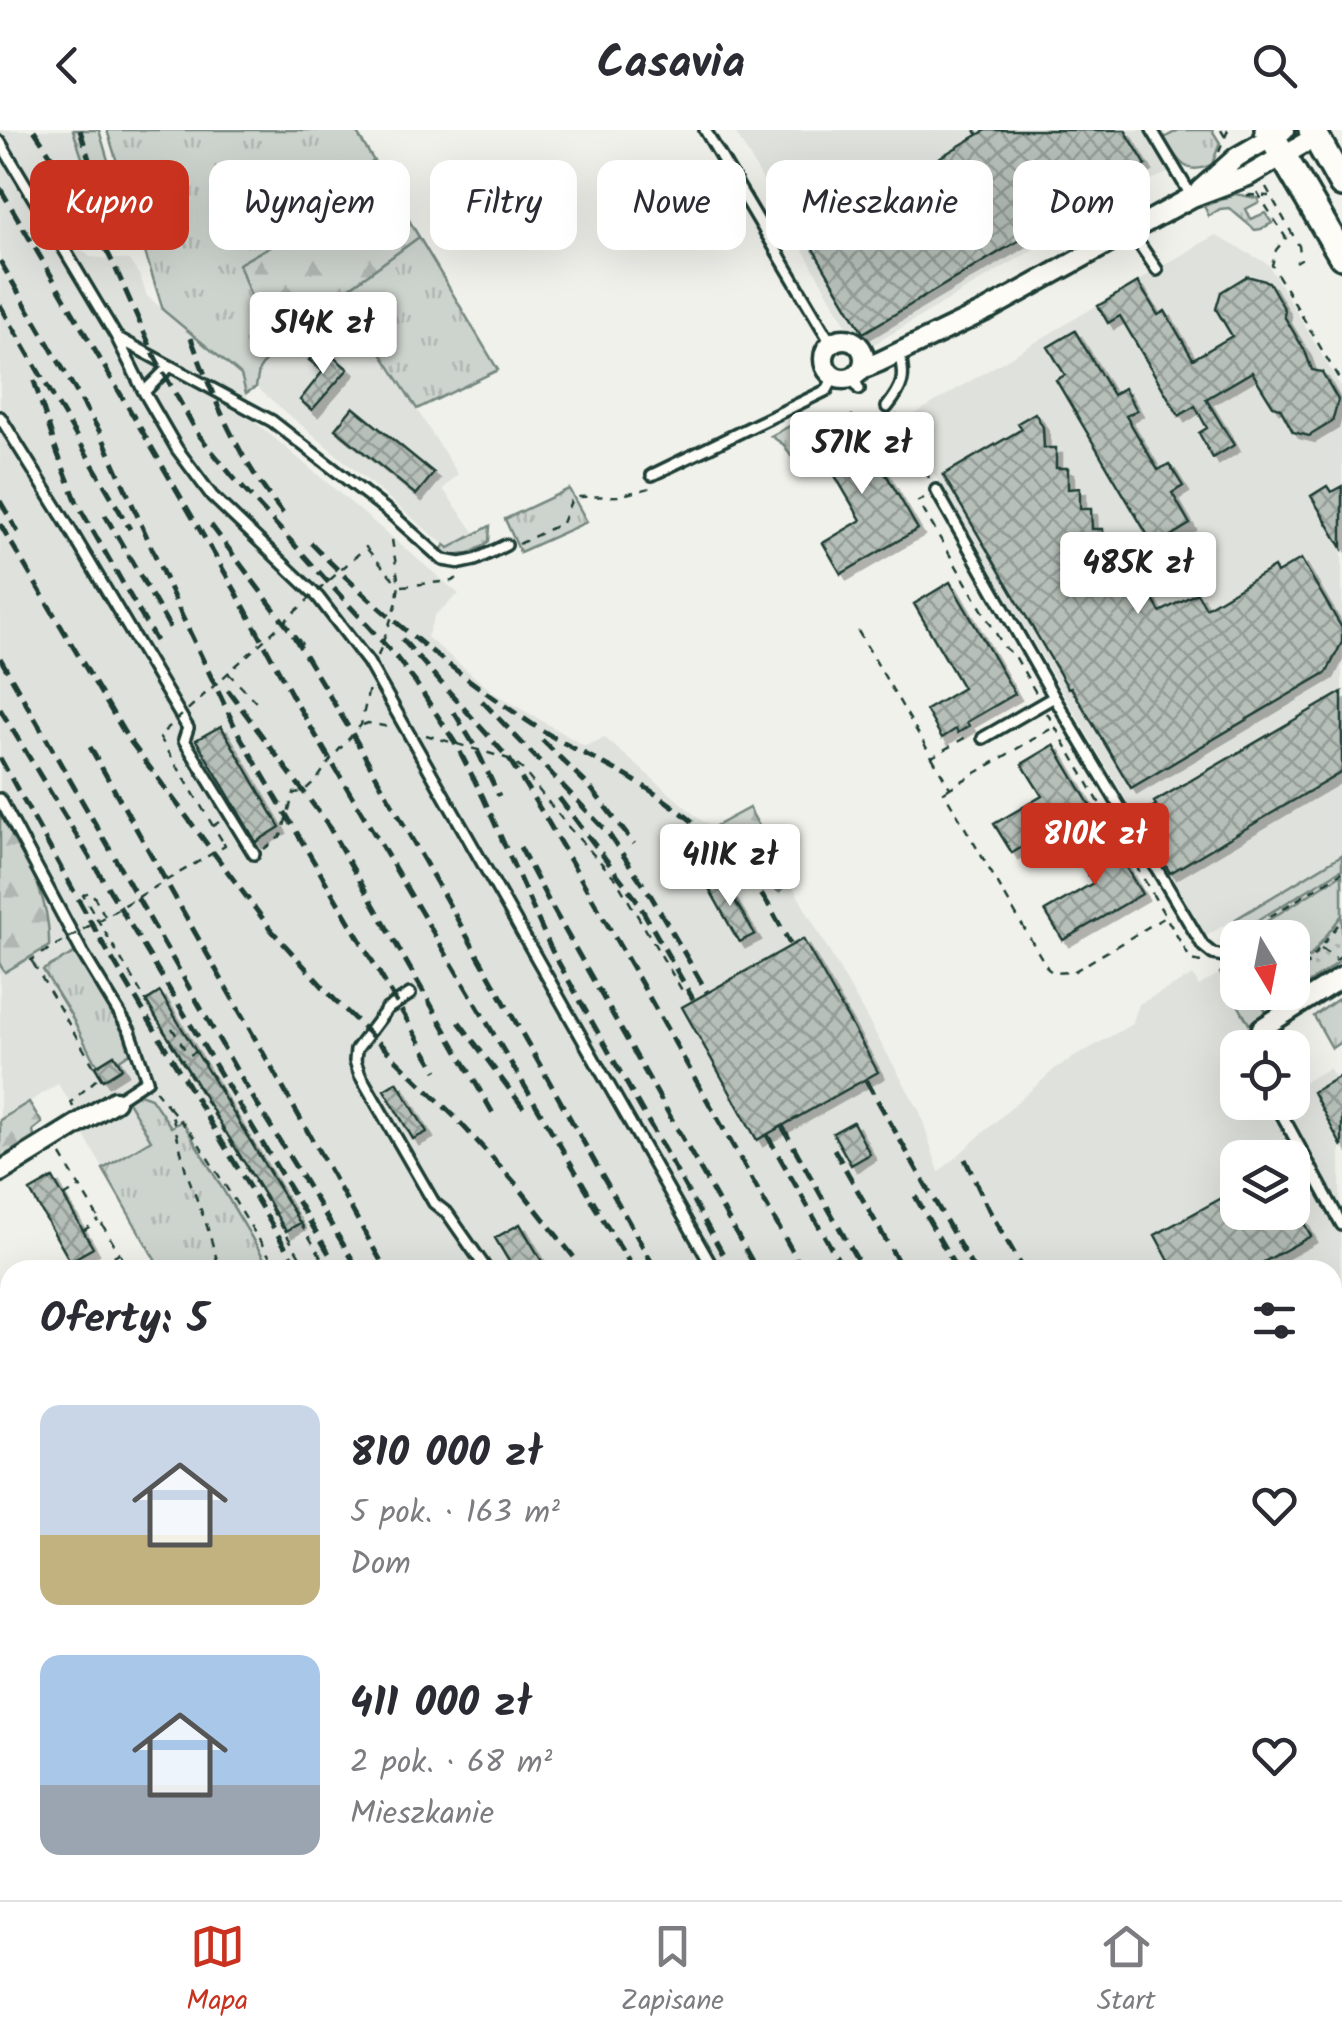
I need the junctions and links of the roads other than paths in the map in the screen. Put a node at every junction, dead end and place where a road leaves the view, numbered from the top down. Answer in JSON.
{"nodes":[{"id":1,"x":706,"y":130,"type":"edge"},
{"id":2,"x":1152,"y":130,"type":"edge"},
{"id":3,"x":1318,"y":132,"type":"edge"},
{"id":4,"x":1276,"y":138,"type":"edge"},
{"id":5,"x":0,"y":142,"type":"edge"},
{"id":6,"x":1342,"y":184,"type":"edge"},
{"id":7,"x":1192,"y":197,"type":"junction"},
{"id":8,"x":1150,"y":221,"type":"edge"},
{"id":9,"x":1098,"y":250,"type":"edge"},
{"id":10,"x":1144,"y":250,"type":"edge"},
{"id":11,"x":1342,"y":256,"type":"edge"},
{"id":12,"x":1158,"y":270,"type":"dead end"},
{"id":13,"x":116,"y":336,"type":"junction"},
{"id":14,"x":831,"y":343,"type":"junction"},
{"id":15,"x":899,"y":353,"type":"junction"},
{"id":16,"x":170,"y":366,"type":"junction"},
{"id":17,"x":852,"y":378,"type":"junction"},
{"id":18,"x":144,"y":392,"type":"junction"},
{"id":19,"x":887,"y":407,"type":"road end"},
{"id":20,"x":0,"y":417,"type":"edge"},
{"id":21,"x":652,"y":475,"type":"dead end"},
{"id":22,"x":936,"y":490,"type":"road end"},
{"id":23,"x":507,"y":547,"type":"road end"},
{"id":24,"x":1054,"y":697,"type":"junction"},
{"id":25,"x":980,"y":734,"type":"road end"},
{"id":26,"x":0,"y":799,"type":"edge"},
{"id":27,"x":254,"y":854,"type":"road end"},
{"id":28,"x":1220,"y":954,"type":"edge"},
{"id":29,"x":1340,"y":977,"type":"edge"},
{"id":30,"x":410,"y":994,"type":"dead end"},
{"id":31,"x":1283,"y":1010,"type":"edge"},
{"id":32,"x":1285,"y":1014,"type":"junction"},
{"id":33,"x":1262,"y":1028,"type":"joint"},
{"id":34,"x":1260,"y":1030,"type":"edge"},
{"id":35,"x":115,"y":1101,"type":"joint"},
{"id":36,"x":1285,"y":1120,"type":"edge"},
{"id":37,"x":0,"y":1172,"type":"edge"},
{"id":38,"x":1342,"y":1225,"type":"edge"},
{"id":39,"x":480,"y":1260,"type":"edge"},
{"id":40,"x":708,"y":1260,"type":"edge"}],
"edges":[{"from":1,"to":14,"type":"lane"},
{"from":2,"to":7,"type":"lane"},
{"from":3,"to":4,"type":"street"},
{"from":3,"to":6,"type":"main road"},
{"from":4,"to":7,"type":"street"},
{"from":4,"to":7,"type":"street"},
{"from":4,"to":11,"type":"main road"},
{"from":5,"to":13,"type":"lane"},
{"from":7,"to":8,"type":"street"},
{"from":9,"to":15,"type":"street"},
{"from":10,"to":12,"type":"lane"},
{"from":13,"to":16,"type":"lane"},
{"from":13,"to":18,"type":"lane"},
{"from":14,"to":17,"type":"street"},
{"from":14,"to":17,"type":"street"},
{"from":15,"to":17,"type":"street"},
{"from":15,"to":19,"type":"lane"},
{"from":16,"to":18,"type":"lane"},
{"from":16,"to":23,"type":"lane"},
{"from":17,"to":21,"type":"lane"},
{"from":18,"to":40,"type":"lane"},
{"from":20,"to":27,"type":"lane"},
{"from":22,"to":24,"type":"lane"},
{"from":24,"to":25,"type":"lane"},
{"from":24,"to":28,"type":"lane"},
{"from":26,"to":35,"type":"lane"},
{"from":29,"to":32,"type":"street"},
{"from":30,"to":39,"type":"lane"},
{"from":31,"to":32,"type":"lane"},
{"from":32,"to":33,"type":"street"},
{"from":33,"to":34,"type":"lane"},
{"from":35,"to":37,"type":"street"},
{"from":36,"to":38,"type":"lane"}]}
